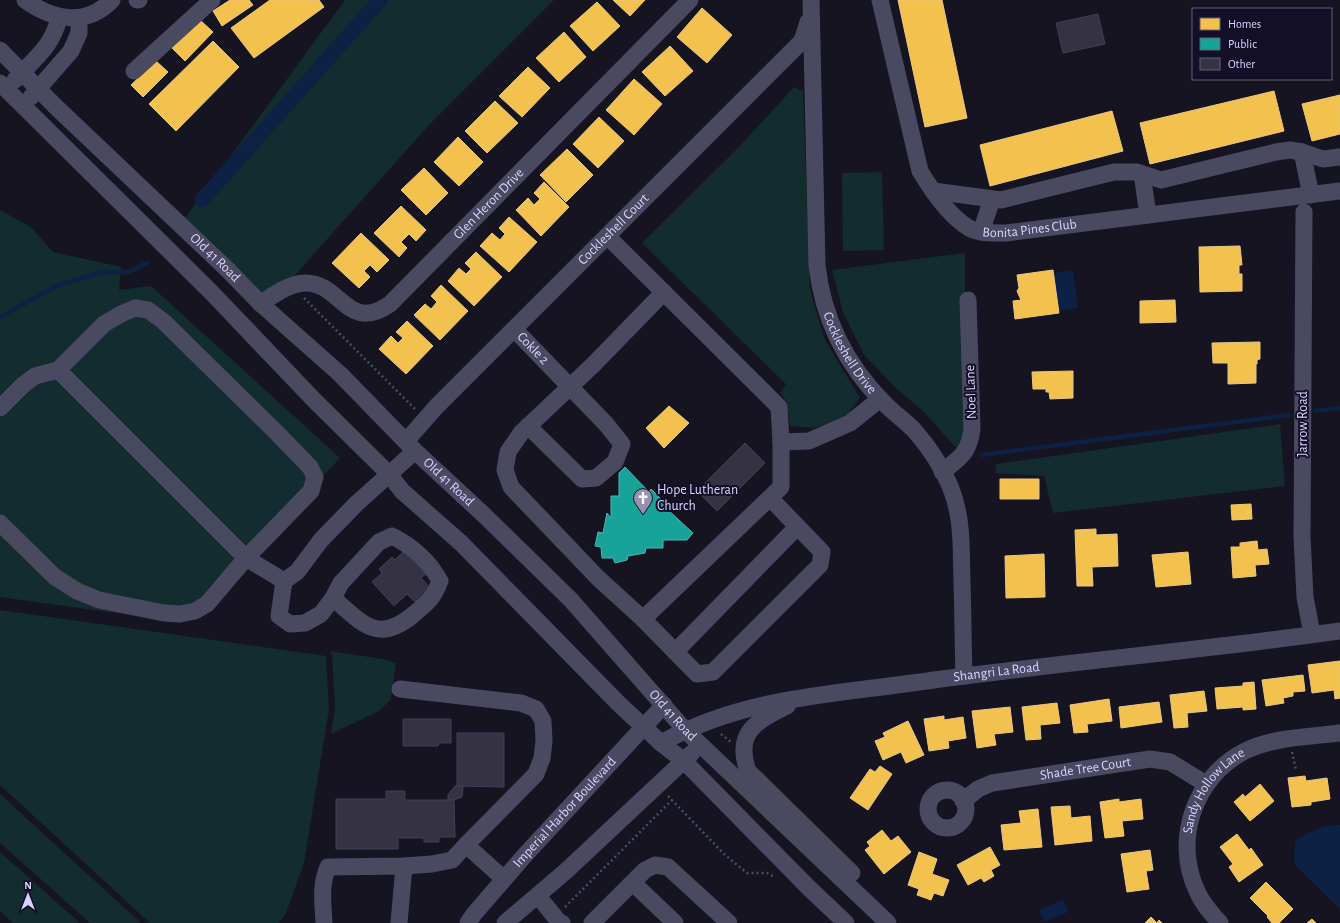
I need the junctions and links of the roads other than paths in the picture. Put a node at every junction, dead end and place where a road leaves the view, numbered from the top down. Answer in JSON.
{"nodes":[{"id":1,"x":25,"y":0,"type":"edge"},
{"id":2,"x":112,"y":0,"type":"edge"},
{"id":3,"x":212,"y":0,"type":"edge"},
{"id":4,"x":690,"y":0,"type":"edge"},
{"id":5,"x":880,"y":0,"type":"edge"},
{"id":6,"x":811,"y":7,"type":"edge"},
{"id":7,"x":59,"y":18,"type":"junction"},
{"id":8,"x":79,"y":18,"type":"junction"},
{"id":9,"x":0,"y":50,"type":"edge"},
{"id":10,"x":134,"y":71,"type":"dead end"},
{"id":11,"x":22,"y":72,"type":"junction"},
{"id":12,"x":3,"y":86,"type":"edge"},
{"id":13,"x":39,"y":89,"type":"junction"},
{"id":14,"x":22,"y":106,"type":"junction"},
{"id":15,"x":1302,"y":152,"type":"junction"},
{"id":16,"x":1340,"y":157,"type":"edge"},
{"id":17,"x":1142,"y":174,"type":"junction"},
{"id":18,"x":933,"y":191,"type":"junction"},
{"id":19,"x":1340,"y":191,"type":"edge"},
{"id":20,"x":1311,"y":194,"type":"junction"},
{"id":21,"x":992,"y":199,"type":"junction"},
{"id":22,"x":1304,"y":212,"type":"dead end"},
{"id":23,"x":1148,"y":215,"type":"junction"},
{"id":24,"x":981,"y":232,"type":"junction"},
{"id":25,"x":607,"y":236,"type":"junction"},
{"id":26,"x":658,"y":286,"type":"junction"},
{"id":27,"x":968,"y":300,"type":"dead end"},
{"id":28,"x":261,"y":304,"type":"junction"},
{"id":29,"x":514,"y":329,"type":"junction"},
{"id":30,"x":58,"y":370,"type":"junction"},
{"id":31,"x":569,"y":387,"type":"junction"},
{"id":32,"x":880,"y":399,"type":"junction"},
{"id":33,"x":0,"y":408,"type":"edge"},
{"id":34,"x":528,"y":426,"type":"junction"},
{"id":35,"x":781,"y":442,"type":"junction"},
{"id":36,"x":411,"y":445,"type":"junction"},
{"id":37,"x":942,"y":472,"type":"junction"},
{"id":38,"x":388,"y":474,"type":"junction"},
{"id":39,"x":770,"y":498,"type":"junction"},
{"id":40,"x":0,"y":523,"type":"edge"},
{"id":41,"x":797,"y":527,"type":"junction"},
{"id":42,"x":246,"y":558,"type":"junction"},
{"id":43,"x":284,"y":581,"type":"junction"},
{"id":44,"x":333,"y":598,"type":"junction"},
{"id":45,"x":643,"y":619,"type":"junction"},
{"id":46,"x":1340,"y":631,"type":"edge"},
{"id":47,"x":1312,"y":634,"type":"junction"},
{"id":48,"x":675,"y":652,"type":"junction"},
{"id":49,"x":964,"y":676,"type":"junction"},
{"id":50,"x":400,"y":689,"type":"dead end"},
{"id":51,"x":804,"y":698,"type":"junction"},
{"id":52,"x":664,"y":705,"type":"junction"},
{"id":53,"x":643,"y":726,"type":"junction"},
{"id":54,"x":685,"y":730,"type":"junction"},
{"id":55,"x":1340,"y":733,"type":"edge"},
{"id":56,"x":661,"y":743,"type":"junction"},
{"id":57,"x":700,"y":745,"type":"junction"},
{"id":58,"x":684,"y":761,"type":"junction"},
{"id":59,"x":1206,"y":784,"type":"junction"},
{"id":60,"x":963,"y":801,"type":"dead end"},
{"id":61,"x":466,"y":845,"type":"junction"},
{"id":62,"x":404,"y":866,"type":"junction"},
{"id":63,"x":504,"y":879,"type":"junction"},
{"id":64,"x":633,"y":883,"type":"junction"},
{"id":65,"x":538,"y":896,"type":"junction"},
{"id":66,"x":563,"y":915,"type":"edge"},
{"id":67,"x":324,"y":923,"type":"edge"},
{"id":68,"x":399,"y":923,"type":"edge"},
{"id":69,"x":468,"y":923,"type":"edge"},
{"id":70,"x":505,"y":923,"type":"edge"},
{"id":71,"x":592,"y":923,"type":"edge"},
{"id":72,"x":675,"y":923,"type":"edge"},
{"id":73,"x":729,"y":923,"type":"edge"},
{"id":74,"x":846,"y":923,"type":"edge"},
{"id":75,"x":889,"y":923,"type":"edge"},
{"id":76,"x":1220,"y":923,"type":"edge"}],
"edges":[{"from":1,"to":7,"type":"street"},
{"from":2,"to":8,"type":"street"},
{"from":3,"to":10,"type":"street"},
{"from":4,"to":28,"type":"street","name":"Glen Heron Drive"},
{"from":5,"to":18,"type":"street","name":"Bonita Pines Club"},
{"from":6,"to":25,"type":"street","name":"Cockleshell Court"},
{"from":6,"to":32,"type":"street","name":"Cockleshell Drive"},
{"from":7,"to":8,"type":"street"},
{"from":7,"to":11,"type":"street"},
{"from":8,"to":13,"type":"street"},
{"from":9,"to":11,"type":"street","name":"Old 41 Road"},
{"from":11,"to":12,"type":"street"},
{"from":11,"to":13,"type":"street","name":"Old 41 Road"},
{"from":12,"to":14,"type":"street","name":"Old 41 Road"},
{"from":13,"to":14,"type":"street"},
{"from":13,"to":28,"type":"street","name":"Old 41 Road"},
{"from":14,"to":38,"type":"street","name":"Old 41 Road"},
{"from":15,"to":16,"type":"street"},
{"from":15,"to":17,"type":"street"},
{"from":15,"to":20,"type":"street"},
{"from":17,"to":21,"type":"street"},
{"from":17,"to":23,"type":"street"},
{"from":18,"to":21,"type":"street"},
{"from":18,"to":24,"type":"street","name":"Bonita Pines Club"},
{"from":19,"to":20,"type":"street","name":"Bonita Pines Club"},
{"from":20,"to":23,"type":"street","name":"Bonita Pines Club"},
{"from":21,"to":24,"type":"street"},
{"from":22,"to":47,"type":"street","name":"Jarrow Road"},
{"from":23,"to":24,"type":"street","name":"Bonita Pines Club"},
{"from":25,"to":26,"type":"street"},
{"from":25,"to":29,"type":"street","name":"Cockleshell Court"},
{"from":26,"to":31,"type":"street"},
{"from":26,"to":35,"type":"street"},
{"from":27,"to":37,"type":"street","name":"Noel Lane"},
{"from":28,"to":36,"type":"street","name":"Old 41 Road"},
{"from":29,"to":31,"type":"street","name":"Cokle 2"},
{"from":29,"to":36,"type":"street","name":"Cockleshell Court"},
{"from":30,"to":33,"type":"street"},
{"from":30,"to":42,"type":"street"},
{"from":30,"to":42,"type":"street"},
{"from":31,"to":34,"type":"street"},
{"from":31,"to":34,"type":"street","name":"Cokle 2"},
{"from":32,"to":35,"type":"street"},
{"from":32,"to":37,"type":"street","name":"Cockleshell Drive"},
{"from":34,"to":45,"type":"street"},
{"from":35,"to":39,"type":"street"},
{"from":36,"to":38,"type":"street","name":"Cockleshell Court"},
{"from":36,"to":52,"type":"street","name":"Old 41 Road"},
{"from":37,"to":49,"type":"street","name":"Cockleshell Drive"},
{"from":38,"to":43,"type":"street","name":"Cockleshell Court"},
{"from":38,"to":53,"type":"street","name":"Old 41 Road"},
{"from":39,"to":41,"type":"street"},
{"from":39,"to":45,"type":"street"},
{"from":40,"to":42,"type":"street"},
{"from":41,"to":48,"type":"street"},
{"from":41,"to":48,"type":"street"},
{"from":42,"to":43,"type":"street"},
{"from":43,"to":44,"type":"street"},
{"from":44,"to":44,"type":"street"},
{"from":45,"to":48,"type":"street"},
{"from":46,"to":47,"type":"street","name":"Shangri La Road"},
{"from":47,"to":49,"type":"street","name":"Shangri La Road"},
{"from":49,"to":51,"type":"street","name":"Shangri La Road"},
{"from":50,"to":61,"type":"street"},
{"from":51,"to":54,"type":"street","name":"Shangri La Road"},
{"from":51,"to":75,"type":"street"},
{"from":52,"to":53,"type":"street","name":"Imperial Harbor Boulevard"},
{"from":52,"to":54,"type":"street","name":"Old 41 Road"},
{"from":53,"to":56,"type":"street","name":"Old 41 Road"},
{"from":53,"to":63,"type":"street","name":"Imperial Harbor Boulevard"},
{"from":54,"to":56,"type":"street","name":"Shangri La Road"},
{"from":54,"to":57,"type":"street","name":"Old 41 Road"},
{"from":55,"to":59,"type":"street","name":"Sandy Hollow Lane"},
{"from":56,"to":58,"type":"street","name":"Old 41 Road"},
{"from":57,"to":58,"type":"street"},
{"from":57,"to":75,"type":"street","name":"Old 41 Road"},
{"from":58,"to":65,"type":"street"},
{"from":58,"to":74,"type":"street","name":"Old 41 Road"},
{"from":59,"to":60,"type":"street","name":"Shade Tree Court"},
{"from":59,"to":76,"type":"street","name":"Sandy Hollow Lane"},
{"from":61,"to":62,"type":"street"},
{"from":61,"to":63,"type":"street"},
{"from":62,"to":67,"type":"street"},
{"from":62,"to":68,"type":"street"},
{"from":63,"to":69,"type":"street","name":"Imperial Harbor Boulevard"},
{"from":64,"to":71,"type":"street"},
{"from":64,"to":72,"type":"street"},
{"from":64,"to":73,"type":"street"},
{"from":65,"to":66,"type":"street"},
{"from":65,"to":70,"type":"street"}]}
